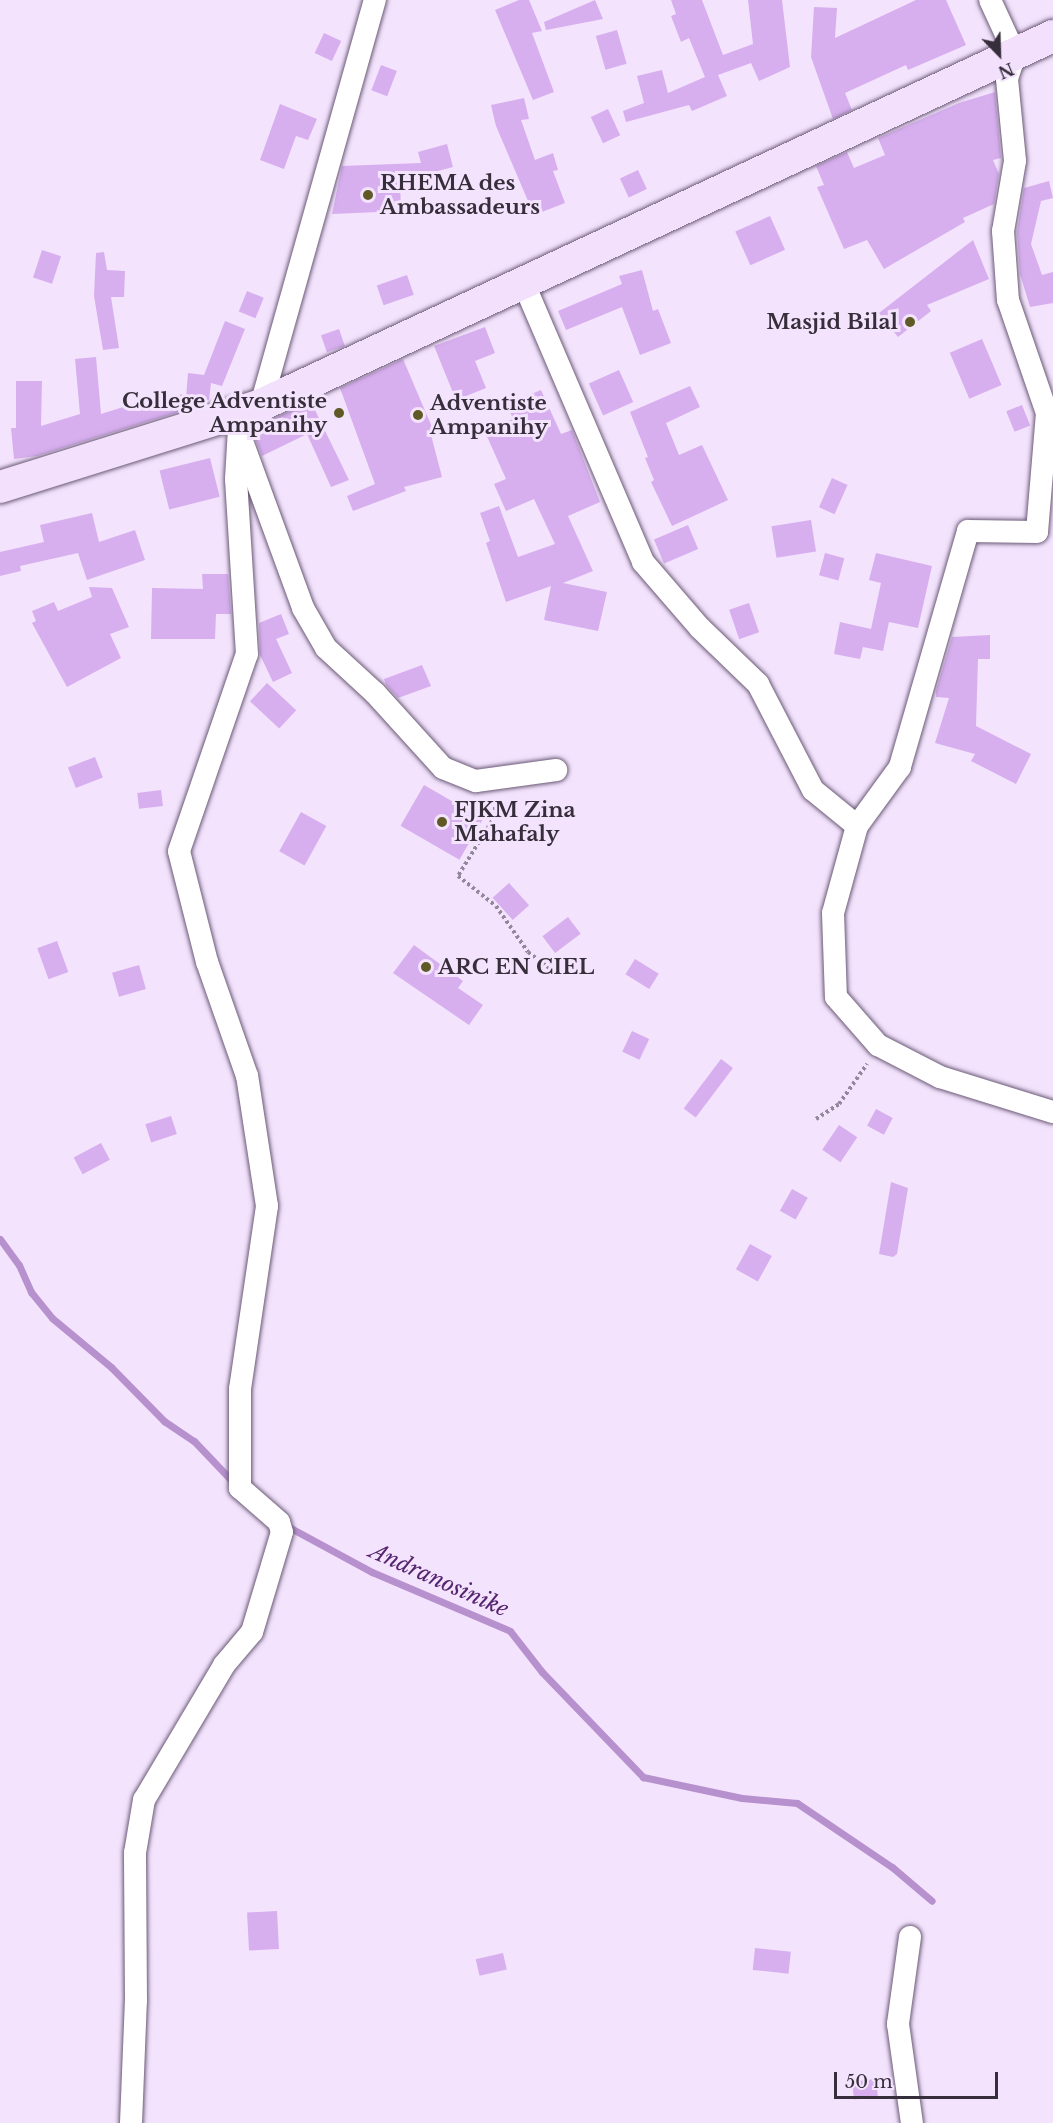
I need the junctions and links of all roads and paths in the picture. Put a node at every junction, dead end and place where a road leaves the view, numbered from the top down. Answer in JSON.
{"nodes":[{"id":1,"x":375,"y":0,"type":"edge"},
{"id":2,"x":990,"y":0,"type":"edge"},
{"id":3,"x":1053,"y":36,"type":"edge"},
{"id":4,"x":1016,"y":54,"type":"junction"},
{"id":5,"x":524,"y":284,"type":"junction"},
{"id":6,"x":261,"y":405,"type":"junction"},
{"id":7,"x":1050,"y":415,"type":"edge"},
{"id":8,"x":238,"y":428,"type":"junction"},
{"id":9,"x":0,"y":487,"type":"edge"},
{"id":10,"x":556,"y":770,"type":"dead end"},
{"id":11,"x":476,"y":780,"type":"junction"},
{"id":12,"x":857,"y":826,"type":"junction"},
{"id":13,"x":553,"y":971,"type":"dead end"},
{"id":14,"x":878,"y":1045,"type":"junction"},
{"id":15,"x":1053,"y":1112,"type":"edge"},
{"id":16,"x":816,"y":1119,"type":"dead end"},
{"id":17,"x":910,"y":1937,"type":"dead end"},
{"id":18,"x":131,"y":2123,"type":"edge"},
{"id":19,"x":912,"y":2123,"type":"edge"}],
"edges":[{"from":1,"to":6,"type":"street"},
{"from":2,"to":4,"type":"street"},
{"from":3,"to":4,"type":"main road"},
{"from":4,"to":5,"type":"main road"},
{"from":4,"to":7,"type":"street"},
{"from":5,"to":6,"type":"main road"},
{"from":5,"to":12,"type":"street"},
{"from":6,"to":8,"type":"street"},
{"from":6,"to":9,"type":"main road"},
{"from":7,"to":12,"type":"street"},
{"from":8,"to":11,"type":"street"},
{"from":8,"to":18,"type":"street"},
{"from":10,"to":11,"type":"street"},
{"from":11,"to":13,"type":"path"},
{"from":12,"to":14,"type":"street"},
{"from":14,"to":15,"type":"street"},
{"from":14,"to":16,"type":"path"},
{"from":17,"to":19,"type":"street"}]}
